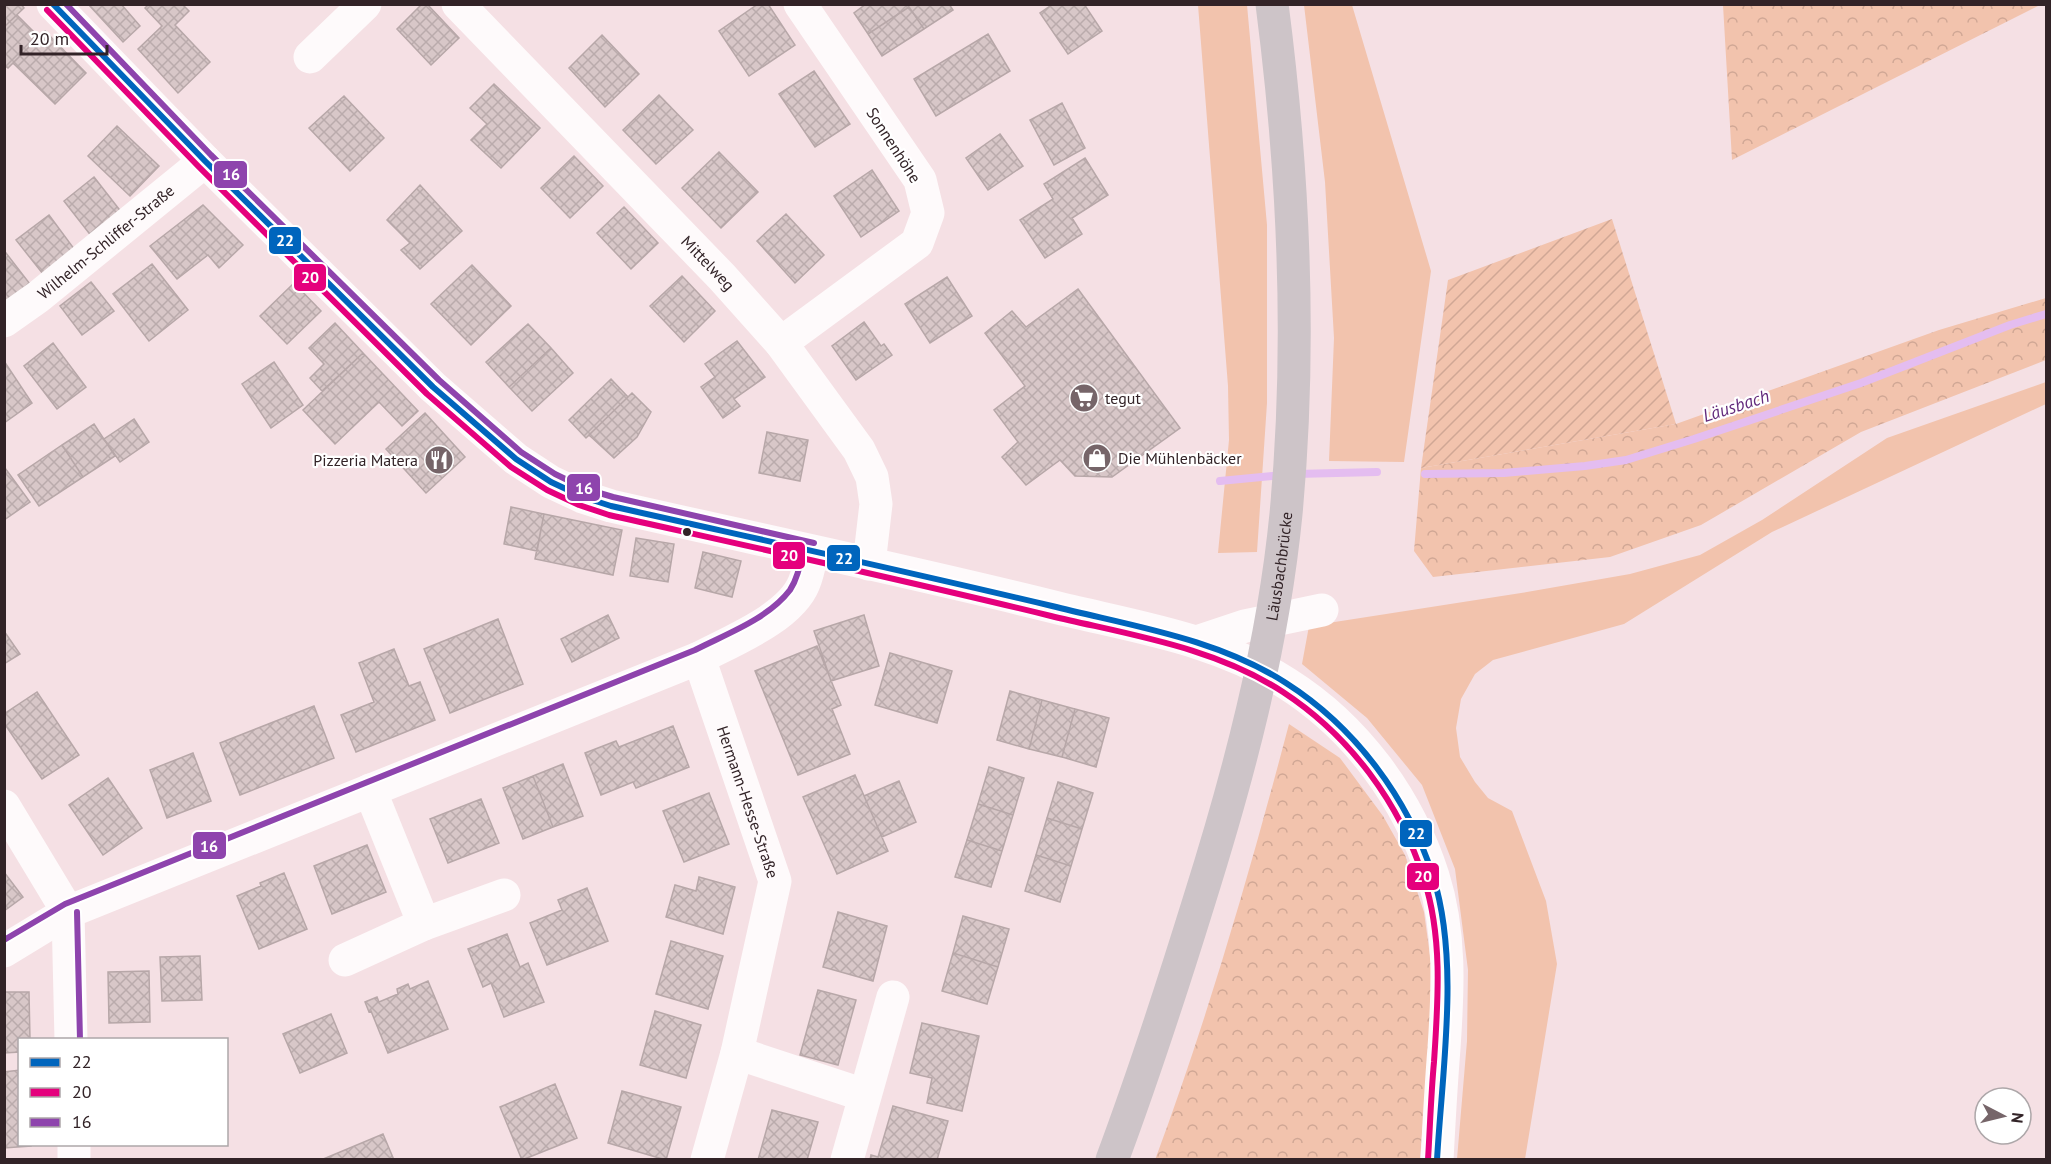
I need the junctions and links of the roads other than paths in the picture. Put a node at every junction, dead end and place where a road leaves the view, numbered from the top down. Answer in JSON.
{"nodes":[{"id":1,"x":53,"y":4,"type":"edge"},
{"id":2,"x":365,"y":4,"type":"edge"},
{"id":3,"x":458,"y":4,"type":"edge"},
{"id":4,"x":800,"y":4,"type":"edge"},
{"id":5,"x":1272,"y":4,"type":"edge"},
{"id":6,"x":310,"y":57,"type":"dead end"},
{"id":7,"x":205,"y":161,"type":"junction"},
{"id":8,"x":4,"y":321,"type":"edge"},
{"id":9,"x":781,"y":343,"type":"junction"},
{"id":10,"x":812,"y":552,"type":"junction"},
{"id":11,"x":869,"y":564,"type":"junction"},
{"id":12,"x":1322,"y":610,"type":"dead end"},
{"id":13,"x":1197,"y":642,"type":"junction"},
{"id":14,"x":699,"y":658,"type":"junction"},
{"id":15,"x":370,"y":790,"type":"junction"},
{"id":16,"x":4,"y":806,"type":"edge"},
{"id":17,"x":504,"y":895,"type":"dead end"},
{"id":18,"x":68,"y":912,"type":"junction"},
{"id":19,"x":424,"y":924,"type":"junction"},
{"id":20,"x":4,"y":951,"type":"edge"},
{"id":21,"x":345,"y":960,"type":"dead end"},
{"id":22,"x":893,"y":997,"type":"dead end"},
{"id":23,"x":71,"y":1038,"type":"edge"},
{"id":24,"x":737,"y":1053,"type":"junction"},
{"id":25,"x":864,"y":1095,"type":"junction"},
{"id":26,"x":707,"y":1160,"type":"edge"},
{"id":27,"x":847,"y":1160,"type":"edge"},
{"id":28,"x":1112,"y":1160,"type":"edge"},
{"id":29,"x":1437,"y":1160,"type":"edge"}],
"edges":[{"from":1,"to":7,"type":"street"},
{"from":2,"to":6,"type":"street"},
{"from":3,"to":9,"type":"street","name":"Mittelweg"},
{"from":4,"to":9,"type":"street","name":"Sonnenhöhe"},
{"from":5,"to":28,"type":"main road","name":"Läusbachbrücke"},
{"from":7,"to":8,"type":"street","name":"Wilhelm-Schliffer-Straße"},
{"from":7,"to":10,"type":"street"},
{"from":9,"to":11,"type":"street","name":"Mittelweg"},
{"from":10,"to":11,"type":"street"},
{"from":10,"to":14,"type":"street"},
{"from":11,"to":13,"type":"street"},
{"from":12,"to":13,"type":"street"},
{"from":13,"to":29,"type":"street"},
{"from":14,"to":15,"type":"street"},
{"from":14,"to":24,"type":"street","name":"Hermann-Hesse-Straße"},
{"from":15,"to":18,"type":"street"},
{"from":15,"to":19,"type":"street"},
{"from":16,"to":18,"type":"street"},
{"from":17,"to":19,"type":"street"},
{"from":18,"to":20,"type":"street"},
{"from":18,"to":23,"type":"street"},
{"from":19,"to":21,"type":"street"},
{"from":22,"to":25,"type":"street"},
{"from":24,"to":25,"type":"street"},
{"from":24,"to":26,"type":"street","name":"Hermann-Hesse-Straße"},
{"from":25,"to":27,"type":"street"}]}
